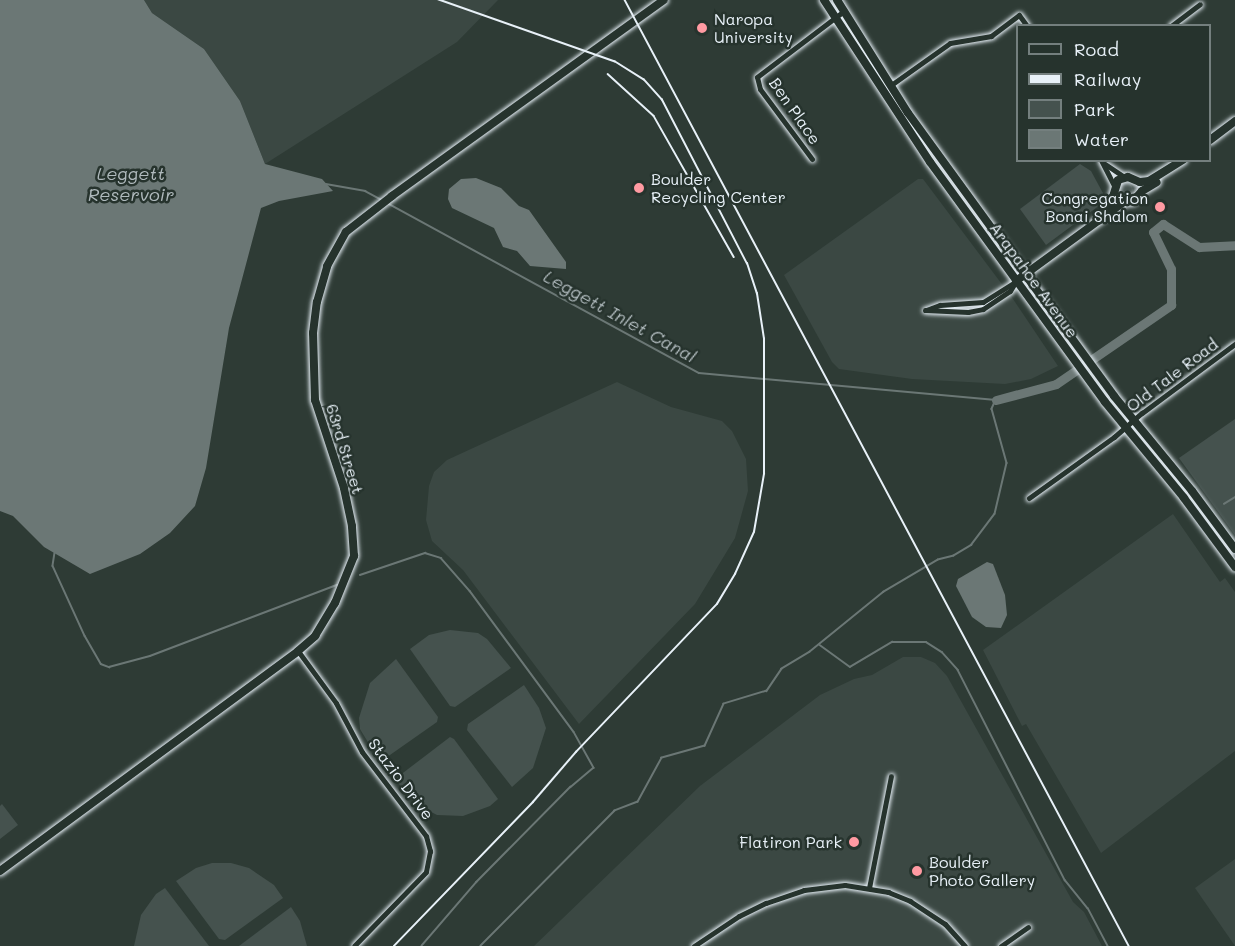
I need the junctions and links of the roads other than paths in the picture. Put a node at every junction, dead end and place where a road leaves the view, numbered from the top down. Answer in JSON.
{"nodes":[{"id":1,"x":664,"y":0,"type":"edge"},
{"id":2,"x":824,"y":0,"type":"edge"},
{"id":3,"x":837,"y":0,"type":"edge"},
{"id":4,"x":1200,"y":4,"type":"dead end"},
{"id":5,"x":844,"y":11,"type":"junction"},
{"id":6,"x":835,"y":17,"type":"junction"},
{"id":7,"x":1026,"y":24,"type":"edge"},
{"id":8,"x":1174,"y":24,"type":"edge"},
{"id":9,"x":891,"y":85,"type":"junction"},
{"id":10,"x":1235,"y":121,"type":"edge"},
{"id":11,"x":1211,"y":139,"type":"edge"},
{"id":12,"x":812,"y":159,"type":"dead end"},
{"id":13,"x":1101,"y":162,"type":"edge"},
{"id":14,"x":1102,"y":162,"type":"edge"},
{"id":15,"x":1180,"y":162,"type":"edge"},
{"id":16,"x":1181,"y":162,"type":"edge"},
{"id":17,"x":1124,"y":177,"type":"junction"},
{"id":18,"x":1134,"y":179,"type":"junction"},
{"id":19,"x":1114,"y":190,"type":"junction"},
{"id":20,"x":1138,"y":194,"type":"junction"},
{"id":21,"x":1125,"y":202,"type":"junction"},
{"id":22,"x":1106,"y":217,"type":"junction"},
{"id":23,"x":1025,"y":274,"type":"junction"},
{"id":24,"x":1016,"y":281,"type":"junction"},
{"id":25,"x":1235,"y":344,"type":"edge"},
{"id":26,"x":1133,"y":421,"type":"junction"},
{"id":27,"x":1125,"y":428,"type":"junction"},
{"id":28,"x":1029,"y":498,"type":"dead end"},
{"id":29,"x":1235,"y":549,"type":"edge"},
{"id":30,"x":1235,"y":567,"type":"edge"},
{"id":31,"x":298,"y":651,"type":"junction"},
{"id":32,"x":891,"y":776,"type":"dead end"},
{"id":33,"x":0,"y":871,"type":"edge"},
{"id":34,"x":869,"y":888,"type":"junction"},
{"id":35,"x":1028,"y":927,"type":"dead end"},
{"id":36,"x":354,"y":946,"type":"edge"},
{"id":37,"x":694,"y":946,"type":"edge"},
{"id":38,"x":965,"y":946,"type":"edge"},
{"id":39,"x":1001,"y":946,"type":"edge"}],
"edges":[{"from":1,"to":31,"type":"street","name":"63rd Street"},
{"from":2,"to":6,"type":"main road","name":"Arapahoe Avenue"},
{"from":3,"to":5,"type":"main road","name":"Arapahoe Avenue"},
{"from":4,"to":8,"type":"street"},
{"from":5,"to":6,"type":"street"},
{"from":5,"to":9,"type":"main road","name":"Arapahoe Avenue"},
{"from":6,"to":12,"type":"street","name":"Ben Place"},
{"from":6,"to":24,"type":"main road","name":"Arapahoe Avenue"},
{"from":7,"to":9,"type":"street"},
{"from":9,"to":23,"type":"main road","name":"Arapahoe Avenue"},
{"from":10,"to":11,"type":"street"},
{"from":13,"to":19,"type":"street"},
{"from":14,"to":17,"type":"street"},
{"from":15,"to":18,"type":"street"},
{"from":16,"to":20,"type":"street"},
{"from":17,"to":18,"type":"street"},
{"from":17,"to":19,"type":"street"},
{"from":18,"to":20,"type":"street"},
{"from":19,"to":21,"type":"street"},
{"from":19,"to":22,"type":"street"},
{"from":20,"to":21,"type":"street"},
{"from":21,"to":22,"type":"street"},
{"from":22,"to":23,"type":"street"},
{"from":23,"to":24,"type":"street"},
{"from":23,"to":26,"type":"main road","name":"Arapahoe Avenue"},
{"from":24,"to":24,"type":"street"},
{"from":24,"to":27,"type":"main road","name":"Arapahoe Avenue"},
{"from":25,"to":26,"type":"street","name":"Old Tale Road"},
{"from":26,"to":27,"type":"street","name":"Old Tale Road"},
{"from":26,"to":29,"type":"main road","name":"Arapahoe Avenue"},
{"from":27,"to":28,"type":"street","name":"Old Tale Road"},
{"from":27,"to":30,"type":"main road","name":"Arapahoe Avenue"},
{"from":31,"to":33,"type":"street","name":"63rd Street"},
{"from":31,"to":36,"type":"street","name":"Stazio Drive"},
{"from":32,"to":34,"type":"street"},
{"from":34,"to":37,"type":"street"},
{"from":34,"to":38,"type":"street"},
{"from":35,"to":39,"type":"street"}]}
